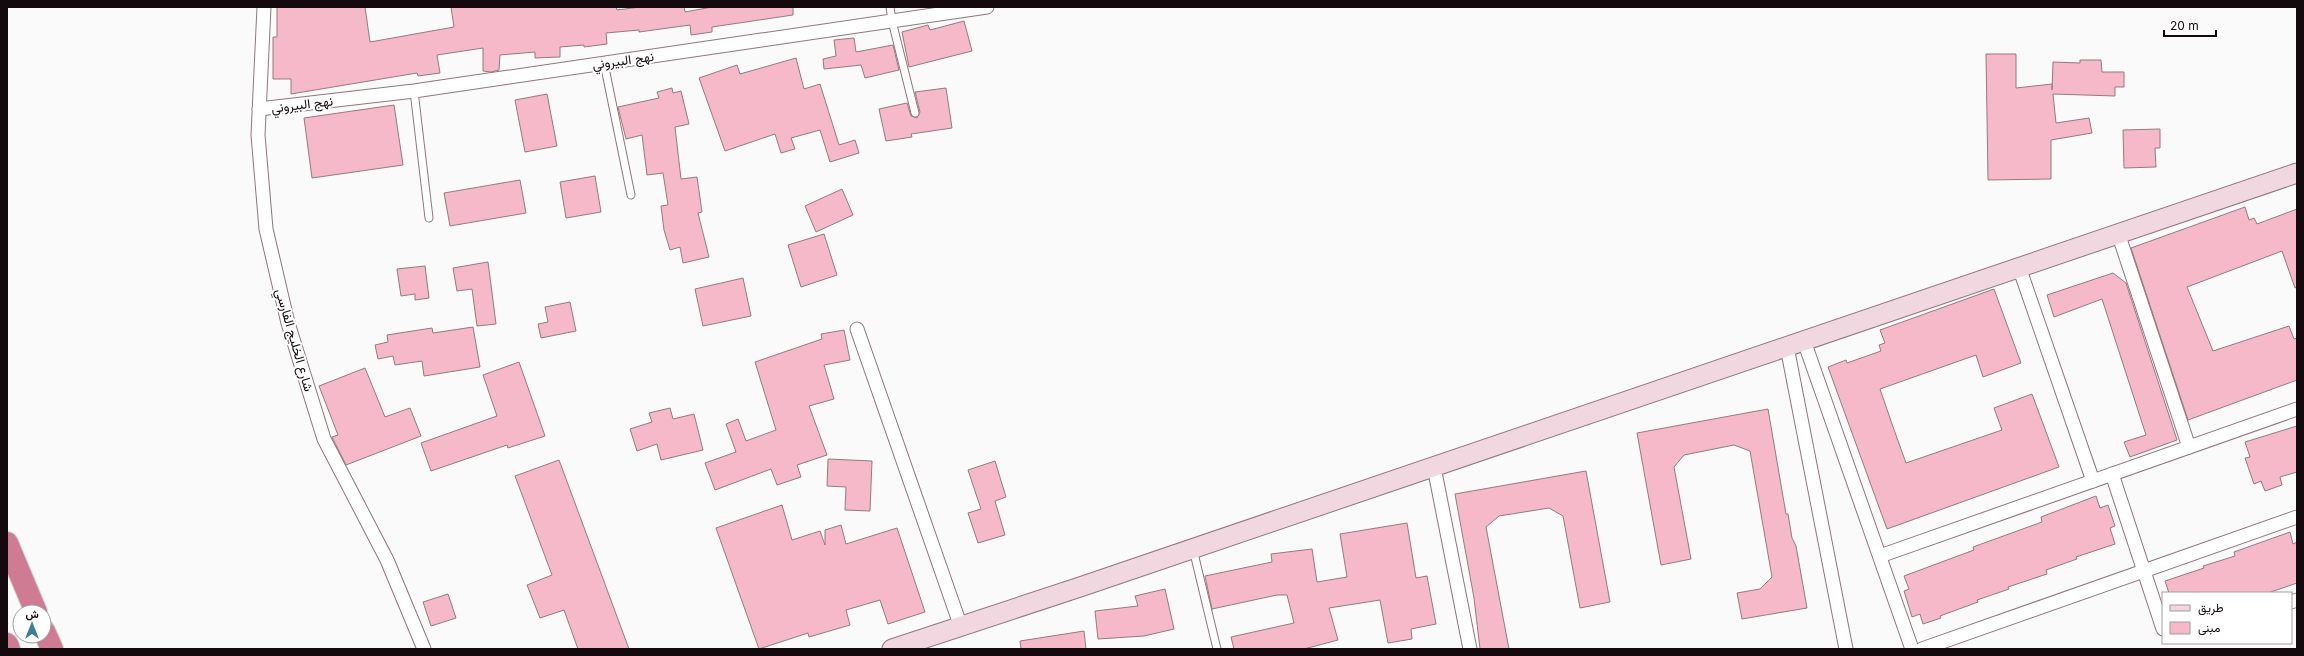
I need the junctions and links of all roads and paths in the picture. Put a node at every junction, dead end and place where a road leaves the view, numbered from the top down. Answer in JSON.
{"nodes":[{"id":1,"x":264,"y":7,"type":"edge"},
{"id":2,"x":890,"y":7,"type":"edge"},
{"id":3,"x":987,"y":7,"type":"edge"},
{"id":4,"x":892,"y":21,"type":"junction"},
{"id":5,"x":604,"y":63,"type":"junction"},
{"id":6,"x":414,"y":91,"type":"junction"},
{"id":7,"x":259,"y":109,"type":"junction"},
{"id":8,"x":915,"y":113,"type":"dead end"},
{"id":9,"x":2297,"y":173,"type":"edge"},
{"id":10,"x":631,"y":196,"type":"dead end"},
{"id":11,"x":429,"y":218,"type":"dead end"},
{"id":12,"x":2118,"y":233,"type":"junction"},
{"id":13,"x":2019,"y":267,"type":"junction"},
{"id":14,"x":857,"y":329,"type":"dead end"},
{"id":15,"x":1795,"y":344,"type":"junction"},
{"id":16,"x":2297,"y":409,"type":"edge"},
{"id":17,"x":2188,"y":447,"type":"junction"},
{"id":18,"x":1434,"y":467,"type":"junction"},
{"id":19,"x":2112,"y":474,"type":"junction"},
{"id":20,"x":2093,"y":481,"type":"junction"},
{"id":21,"x":2297,"y":517,"type":"edge"},
{"id":22,"x":7,"y":543,"type":"edge"},
{"id":23,"x":1193,"y":549,"type":"junction"},
{"id":24,"x":1880,"y":556,"type":"junction"},
{"id":25,"x":2144,"y":571,"type":"junction"},
{"id":26,"x":33,"y":604,"type":"edge"},
{"id":27,"x":961,"y":626,"type":"junction"},
{"id":28,"x":2162,"y":626,"type":"edge"},
{"id":29,"x":7,"y":644,"type":"edge"},
{"id":30,"x":1843,"y":648,"type":"edge"},
{"id":31,"x":9,"y":649,"type":"edge"},
{"id":32,"x":424,"y":649,"type":"edge"},
{"id":33,"x":892,"y":649,"type":"edge"},
{"id":34,"x":1217,"y":649,"type":"edge"},
{"id":35,"x":1470,"y":649,"type":"edge"},
{"id":36,"x":1912,"y":649,"type":"edge"},
{"id":37,"x":1922,"y":649,"type":"edge"}],
"edges":[{"from":1,"to":7,"type":"street","name":"شارع الخليج الفارسي"},
{"from":2,"to":4,"type":"lane"},
{"from":3,"to":4,"type":"street","name":"نهج البيروني"},
{"from":4,"to":5,"type":"street","name":"نهج البيروني"},
{"from":4,"to":8,"type":"lane"},
{"from":5,"to":6,"type":"street","name":"نهج البيروني"},
{"from":5,"to":10,"type":"lane"},
{"from":6,"to":7,"type":"street","name":"نهج البيروني"},
{"from":6,"to":11,"type":"lane"},
{"from":7,"to":32,"type":"street","name":"شارع الخليج الفارسي"},
{"from":9,"to":12,"type":"street"},
{"from":12,"to":13,"type":"street"},
{"from":12,"to":17,"type":"street"},
{"from":13,"to":15,"type":"street"},
{"from":13,"to":20,"type":"street"},
{"from":14,"to":27,"type":"street"},
{"from":15,"to":18,"type":"street"},
{"from":15,"to":24,"type":"street"},
{"from":15,"to":30,"type":"street"},
{"from":16,"to":17,"type":"street"},
{"from":17,"to":19,"type":"street"},
{"from":18,"to":23,"type":"street"},
{"from":18,"to":35,"type":"street"},
{"from":19,"to":20,"type":"street"},
{"from":19,"to":25,"type":"street"},
{"from":20,"to":24,"type":"street"},
{"from":21,"to":25,"type":"street"},
{"from":22,"to":26,"type":"highway"},
{"from":23,"to":27,"type":"street"},
{"from":23,"to":34,"type":"lane"},
{"from":24,"to":36,"type":"street"},
{"from":25,"to":28,"type":"street"},
{"from":25,"to":37,"type":"street"},
{"from":27,"to":33,"type":"street"},
{"from":29,"to":31,"type":"highway"}]}
